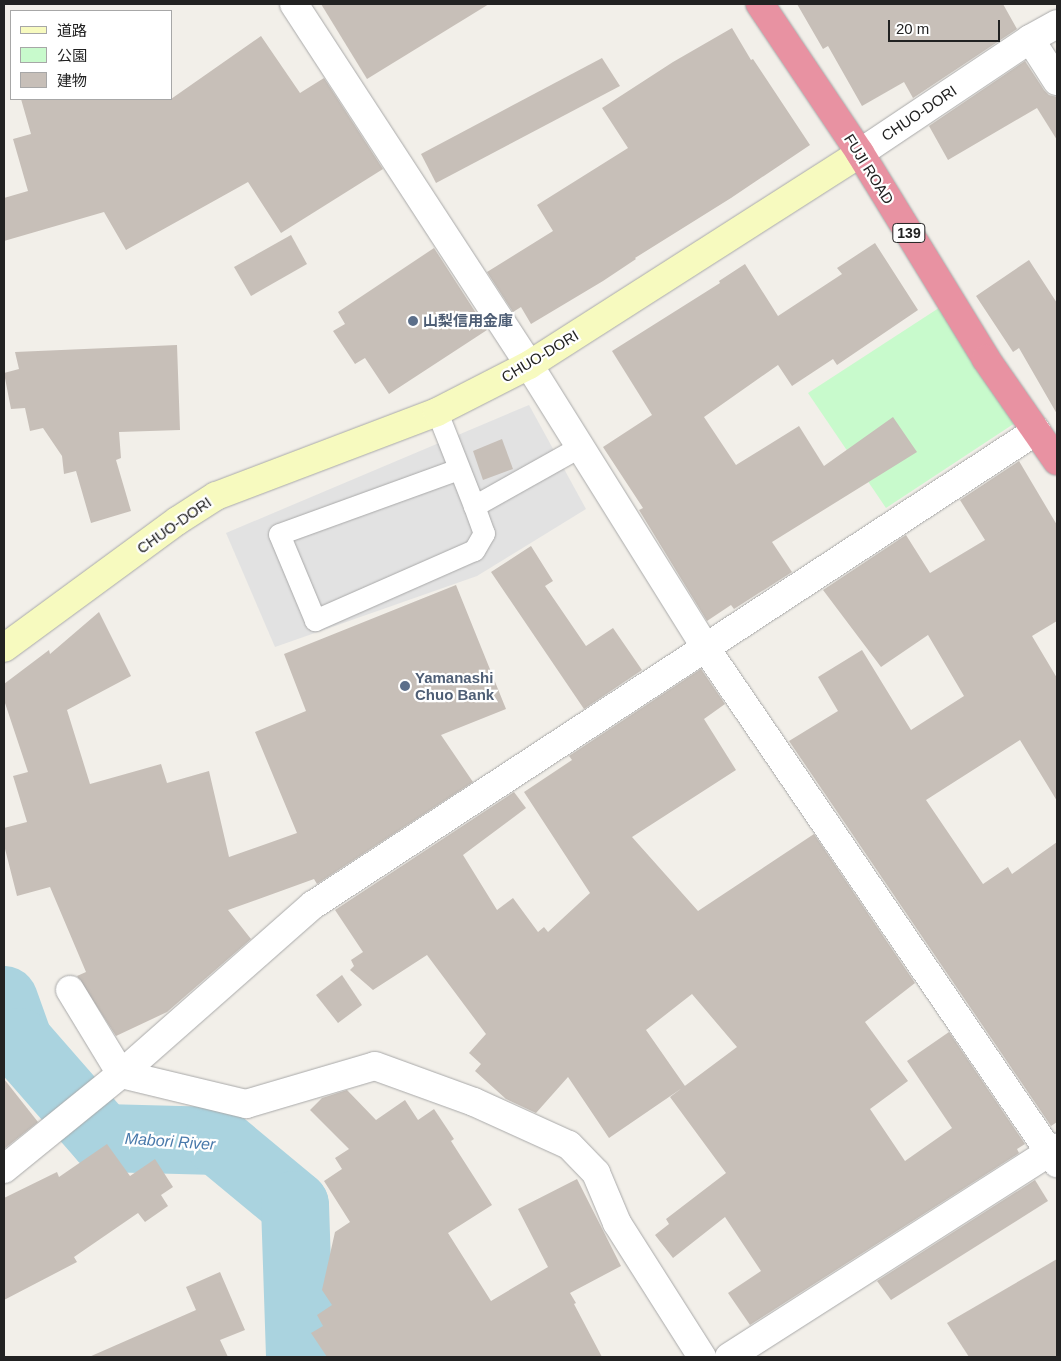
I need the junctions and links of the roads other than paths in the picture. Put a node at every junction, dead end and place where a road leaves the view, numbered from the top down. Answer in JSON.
{"nodes":[{"id":1,"x":294,"y":4,"type":"edge"},
{"id":2,"x":760,"y":4,"type":"edge"},
{"id":3,"x":1057,"y":24,"type":"edge"},
{"id":4,"x":1030,"y":39,"type":"junction"},
{"id":5,"x":1057,"y":81,"type":"edge"},
{"id":6,"x":860,"y":153,"type":"junction"},
{"id":7,"x":529,"y":365,"type":"junction"},
{"id":8,"x":437,"y":412,"type":"junction"},
{"id":9,"x":1036,"y":431,"type":"junction"},
{"id":10,"x":578,"y":447,"type":"junction"},
{"id":11,"x":1057,"y":461,"type":"edge"},
{"id":12,"x":459,"y":469,"type":"junction"},
{"id":13,"x":474,"y":506,"type":"junction"},
{"id":14,"x":705,"y":647,"type":"junction"},
{"id":15,"x":4,"y":648,"type":"edge"},
{"id":16,"x":70,"y":990,"type":"dead end"},
{"id":17,"x":121,"y":1074,"type":"junction"},
{"id":18,"x":1055,"y":1154,"type":"edge"},
{"id":19,"x":4,"y":1169,"type":"edge"},
{"id":20,"x":702,"y":1357,"type":"edge"},
{"id":21,"x":729,"y":1357,"type":"edge"}],
"edges":[{"from":1,"to":7,"type":"street"},
{"from":2,"to":6,"type":"highway","name":"FUJI ROAD","number":"139"},
{"from":3,"to":4,"type":"street","name":"CHUO-DORI"},
{"from":4,"to":5,"type":"street"},
{"from":4,"to":6,"type":"street","name":"CHUO-DORI"},
{"from":6,"to":7,"type":"street","name":"CHUO-DORI"},
{"from":6,"to":9,"type":"highway","name":"FUJI ROAD","number":"139"},
{"from":7,"to":8,"type":"street","name":"CHUO-DORI"},
{"from":7,"to":10,"type":"street"},
{"from":8,"to":12,"type":"lane"},
{"from":8,"to":15,"type":"street","name":"CHUO-DORI"},
{"from":9,"to":11,"type":"highway","name":"FUJI ROAD","number":"139"},
{"from":9,"to":14,"type":"street"},
{"from":10,"to":13,"type":"lane"},
{"from":10,"to":14,"type":"street"},
{"from":12,"to":13,"type":"lane"},
{"from":12,"to":13,"type":"lane"},
{"from":14,"to":17,"type":"street"},
{"from":14,"to":18,"type":"street"},
{"from":16,"to":17,"type":"street"},
{"from":17,"to":19,"type":"street"},
{"from":17,"to":20,"type":"street"},
{"from":18,"to":21,"type":"street"}]}
